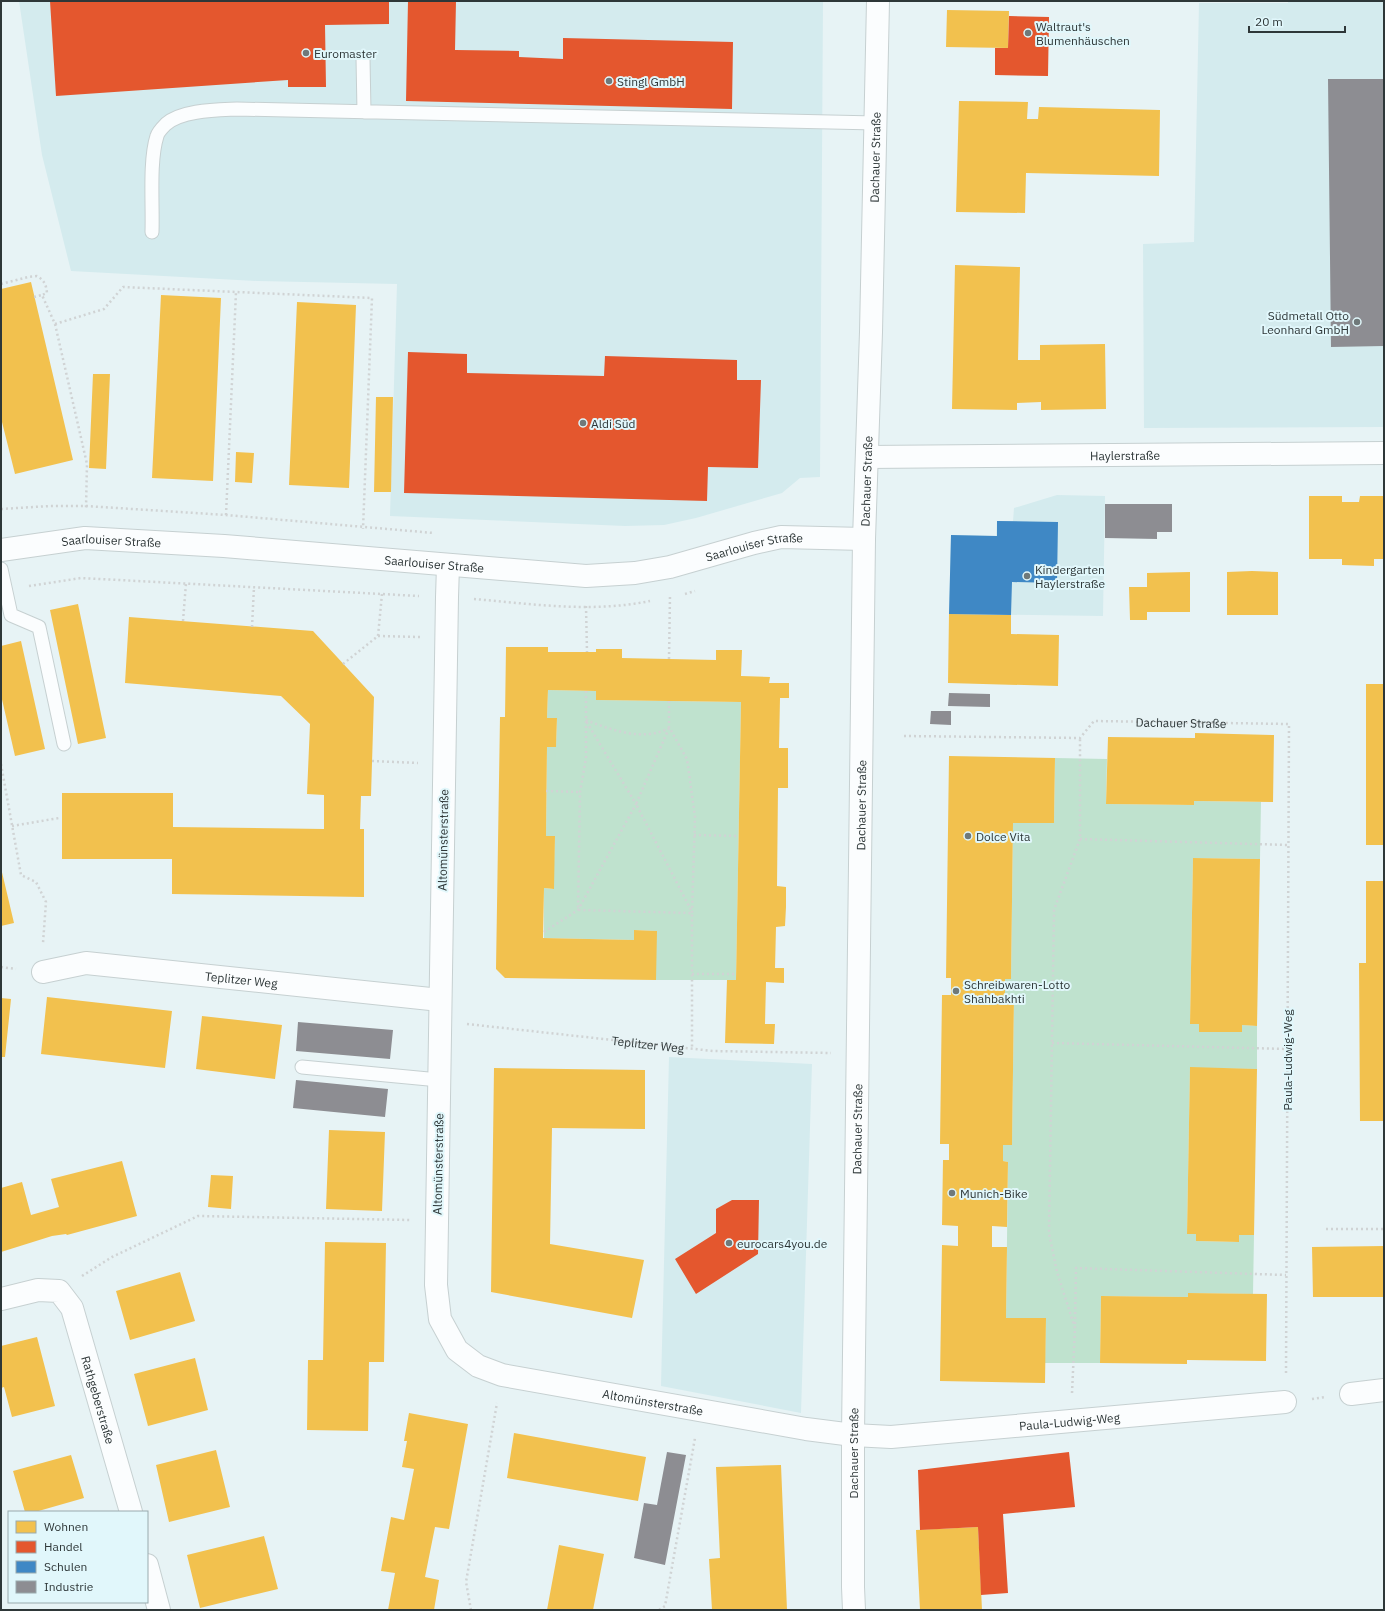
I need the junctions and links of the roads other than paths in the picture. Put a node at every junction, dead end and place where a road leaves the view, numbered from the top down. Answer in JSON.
{"nodes":[{"id":1,"x":878,"y":1,"type":"edge"},
{"id":2,"x":363,"y":58,"type":"dead end"},
{"id":3,"x":364,"y":112,"type":"junction"},
{"id":4,"x":876,"y":124,"type":"junction"},
{"id":5,"x":152,"y":232,"type":"dead end"},
{"id":6,"x":1384,"y":453,"type":"edge"},
{"id":7,"x":867,"y":457,"type":"junction"},
{"id":8,"x":864,"y":539,"type":"junction"},
{"id":9,"x":1,"y":550,"type":"edge"},
{"id":10,"x":448,"y":566,"type":"junction"},
{"id":11,"x":1,"y":569,"type":"edge"},
{"id":12,"x":64,"y":744,"type":"dead end"},
{"id":13,"x":42,"y":972,"type":"road end"},
{"id":14,"x":440,"y":1010,"type":"junction"},
{"id":15,"x":302,"y":1067,"type":"dead end"},
{"id":16,"x":439,"y":1080,"type":"junction"},
{"id":17,"x":1,"y":1299,"type":"edge"},
{"id":18,"x":1384,"y":1390,"type":"edge"},
{"id":19,"x":1351,"y":1394,"type":"road end"},
{"id":20,"x":1285,"y":1402,"type":"road end"},
{"id":21,"x":853,"y":1435,"type":"junction"},
{"id":22,"x":132,"y":1511,"type":"edge"},
{"id":23,"x":148,"y":1569,"type":"edge"},
{"id":24,"x":159,"y":1610,"type":"edge"},
{"id":25,"x":854,"y":1610,"type":"edge"}],
"edges":[{"from":1,"to":4,"type":"street","name":"Dachauer Straße"},
{"from":2,"to":3,"type":"lane"},
{"from":3,"to":4,"type":"lane"},
{"from":3,"to":5,"type":"lane"},
{"from":4,"to":7,"type":"street","name":"Dachauer Straße"},
{"from":6,"to":7,"type":"street","name":"Haylerstraße"},
{"from":7,"to":8,"type":"street","name":"Dachauer Straße"},
{"from":8,"to":10,"type":"street","name":"Saarlouiser Straße"},
{"from":8,"to":21,"type":"street","name":"Dachauer Straße"},
{"from":9,"to":10,"type":"street","name":"Saarlouiser Straße"},
{"from":10,"to":14,"type":"street","name":"Altomünsterstraße"},
{"from":11,"to":12,"type":"lane"},
{"from":13,"to":14,"type":"street","name":"Teplitzer Weg"},
{"from":14,"to":16,"type":"street","name":"Altomünsterstraße"},
{"from":15,"to":16,"type":"lane"},
{"from":16,"to":21,"type":"street","name":"Altomünsterstraße"},
{"from":17,"to":22,"type":"street","name":"Rathgeberstraße"},
{"from":18,"to":19,"type":"street"},
{"from":20,"to":21,"type":"street","name":"Paula-Ludwig-Weg"},
{"from":21,"to":25,"type":"street","name":"Dachauer Straße"},
{"from":23,"to":24,"type":"street"}]}
